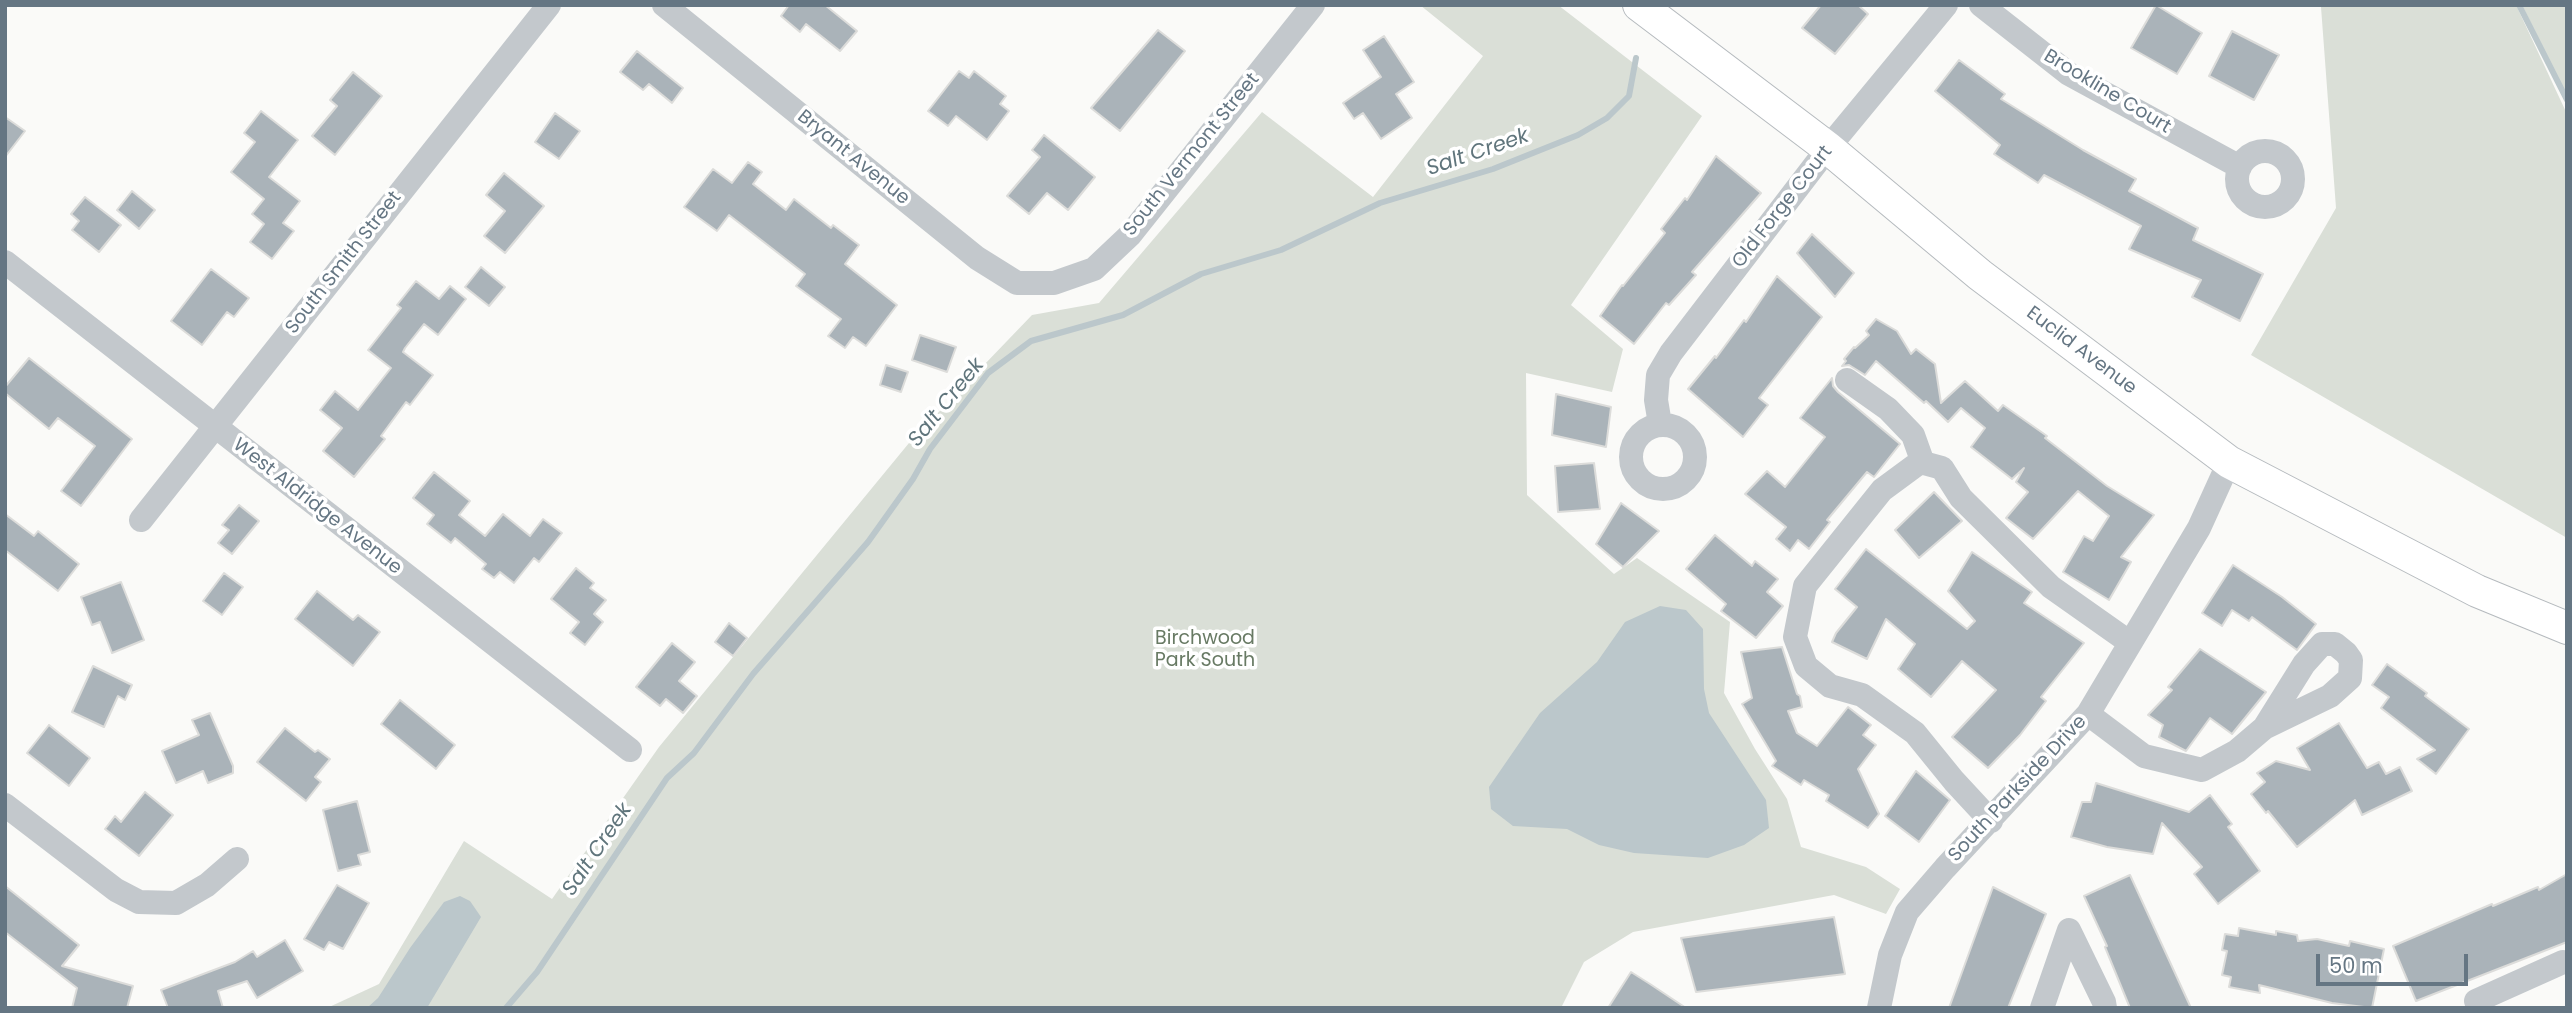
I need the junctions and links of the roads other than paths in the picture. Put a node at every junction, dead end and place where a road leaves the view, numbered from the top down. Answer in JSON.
{"nodes":[{"id":1,"x":549,"y":5,"type":"edge"},
{"id":2,"x":664,"y":5,"type":"edge"},
{"id":3,"x":1313,"y":5,"type":"edge"},
{"id":4,"x":1639,"y":5,"type":"edge"},
{"id":5,"x":1946,"y":5,"type":"edge"},
{"id":6,"x":1981,"y":5,"type":"edge"},
{"id":7,"x":1828,"y":148,"type":"junction"},
{"id":8,"x":2241,"y":167,"type":"dead end"},
{"id":9,"x":5,"y":262,"type":"edge"},
{"id":10,"x":1054,"y":283,"type":"joint"},
{"id":11,"x":1847,"y":380,"type":"dead end"},
{"id":12,"x":1660,"y":424,"type":"dead end"},
{"id":13,"x":214,"y":427,"type":"junction"},
{"id":14,"x":2229,"y":462,"type":"junction"},
{"id":15,"x":1923,"y":463,"type":"junction"},
{"id":16,"x":141,"y":520,"type":"dead end"},
{"id":17,"x":2567,"y":628,"type":"edge"},
{"id":18,"x":2129,"y":642,"type":"junction"},
{"id":19,"x":2088,"y":714,"type":"junction"},
{"id":20,"x":2264,"y":728,"type":"dead end"},
{"id":21,"x":630,"y":750,"type":"dead end"},
{"id":22,"x":5,"y":805,"type":"edge"},
{"id":23,"x":1991,"y":821,"type":"junction"},
{"id":24,"x":237,"y":859,"type":"dead end"},
{"id":25,"x":2563,"y":962,"type":"dead end"},
{"id":26,"x":2470,"y":1006,"type":"edge"},
{"id":27,"x":1879,"y":1008,"type":"edge"},
{"id":28,"x":2042,"y":1008,"type":"edge"},
{"id":29,"x":2105,"y":1008,"type":"edge"}],
"edges":[{"from":1,"to":13,"type":"street","name":"South Smith Street"},
{"from":2,"to":10,"type":"street","name":"Bryant Avenue"},
{"from":3,"to":10,"type":"street","name":"South Vermont Street"},
{"from":4,"to":7,"type":"main road","name":"Euclid Avenue"},
{"from":5,"to":7,"type":"street","name":"Old Forge Court"},
{"from":6,"to":8,"type":"street","name":"Brookline Court"},
{"from":7,"to":12,"type":"street","name":"Old Forge Court"},
{"from":7,"to":14,"type":"main road","name":"Euclid Avenue"},
{"from":9,"to":13,"type":"street","name":"West Aldridge Avenue"},
{"from":11,"to":15,"type":"street"},
{"from":13,"to":16,"type":"street","name":"South Smith Street"},
{"from":13,"to":21,"type":"street","name":"West Aldridge Avenue"},
{"from":14,"to":17,"type":"main road","name":"Euclid Avenue"},
{"from":14,"to":18,"type":"street","name":"South Parkside Drive"},
{"from":15,"to":18,"type":"street"},
{"from":15,"to":23,"type":"street"},
{"from":18,"to":19,"type":"street","name":"South Parkside Drive"},
{"from":19,"to":20,"type":"street"},
{"from":19,"to":23,"type":"street","name":"South Parkside Drive"},
{"from":22,"to":24,"type":"street"},
{"from":23,"to":27,"type":"street","name":"South Parkside Drive"},
{"from":25,"to":26,"type":"street"},
{"from":28,"to":29,"type":"street"}]}
